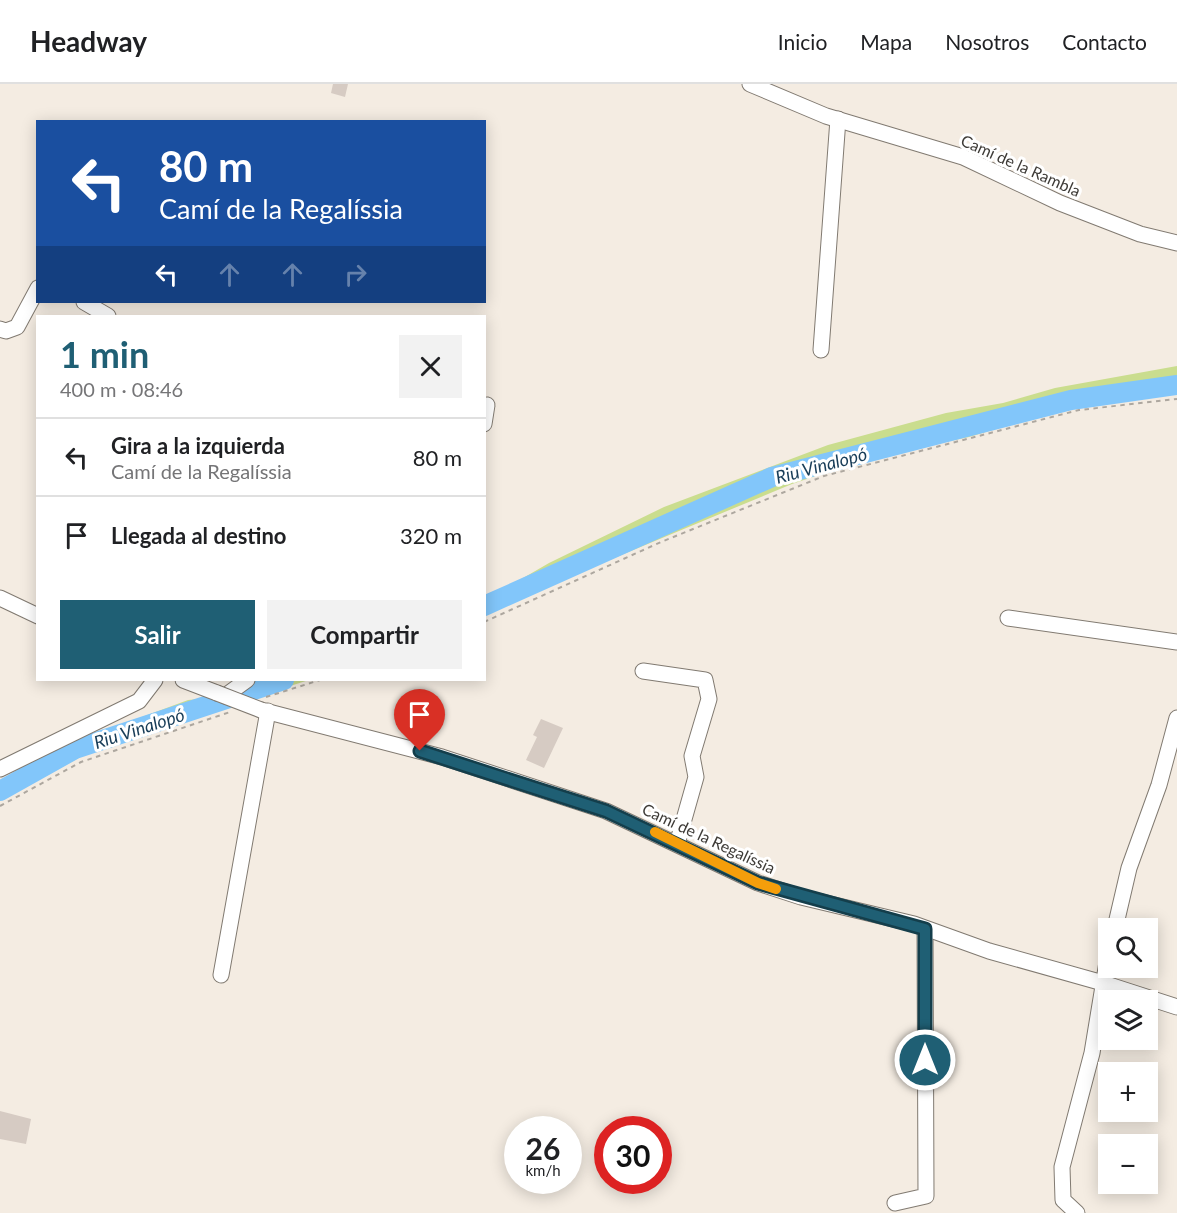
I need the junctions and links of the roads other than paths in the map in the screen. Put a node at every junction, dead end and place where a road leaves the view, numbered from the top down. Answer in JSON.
{"nodes":[{"id":1,"x":750,"y":84,"type":"edge"},
{"id":2,"x":838,"y":119,"type":"junction"},
{"id":3,"x":1177,"y":243,"type":"edge"},
{"id":4,"x":36,"y":292,"type":"edge"},
{"id":5,"x":86,"y":303,"type":"edge"},
{"id":6,"x":106,"y":315,"type":"edge"},
{"id":7,"x":0,"y":329,"type":"edge"},
{"id":8,"x":821,"y":350,"type":"dead end"},
{"id":9,"x":487,"y":405,"type":"dead end"},
{"id":10,"x":486,"y":411,"type":"edge"},
{"id":11,"x":0,"y":598,"type":"edge"},
{"id":12,"x":36,"y":615,"type":"edge"},
{"id":13,"x":1008,"y":618,"type":"dead end"},
{"id":14,"x":1177,"y":642,"type":"edge"},
{"id":15,"x":644,"y":671,"type":"dead end"},
{"id":16,"x":154,"y":681,"type":"edge"},
{"id":17,"x":186,"y":681,"type":"edge"},
{"id":18,"x":245,"y":681,"type":"edge"},
{"id":19,"x":221,"y":695,"type":"junction"},
{"id":20,"x":261,"y":706,"type":"junction"},
{"id":21,"x":1177,"y":718,"type":"edge"},
{"id":22,"x":0,"y":769,"type":"edge"},
{"id":23,"x":677,"y":844,"type":"junction"},
{"id":24,"x":1116,"y":918,"type":"edge"},
{"id":25,"x":925,"y":929,"type":"junction"},
{"id":26,"x":221,"y":975,"type":"dead end"},
{"id":27,"x":1104,"y":978,"type":"edge"},
{"id":28,"x":1103,"y":983,"type":"junction"},
{"id":29,"x":1177,"y":1007,"type":"edge"},
{"id":30,"x":895,"y":1203,"type":"dead end"},
{"id":31,"x":1077,"y":1213,"type":"edge"}],
"edges":[{"from":1,"to":2,"type":"street","name":"Camí de la Rambla"},
{"from":2,"to":3,"type":"street","name":"Camí de la Rambla"},
{"from":2,"to":8,"type":"street"},
{"from":4,"to":7,"type":"street"},
{"from":5,"to":6,"type":"street"},
{"from":9,"to":10,"type":"street"},
{"from":11,"to":12,"type":"street"},
{"from":13,"to":14,"type":"street"},
{"from":15,"to":23,"type":"street"},
{"from":16,"to":22,"type":"street"},
{"from":17,"to":19,"type":"street","name":"Camí de la Regalíssia"},
{"from":18,"to":19,"type":"street"},
{"from":19,"to":20,"type":"street","name":"Camí de la Regalíssia","bridge":true},
{"from":20,"to":23,"type":"street","name":"Camí de la Regalíssia"},
{"from":20,"to":26,"type":"street"},
{"from":21,"to":24,"type":"street"},
{"from":23,"to":25,"type":"street","name":"Camí de la Regalíssia"},
{"from":25,"to":28,"type":"street","name":"Camí de la Regalíssia"},
{"from":25,"to":30,"type":"street"},
{"from":27,"to":28,"type":"street"},
{"from":28,"to":29,"type":"street","name":"Camí de la Regalíssia"},
{"from":28,"to":31,"type":"street"}]}
